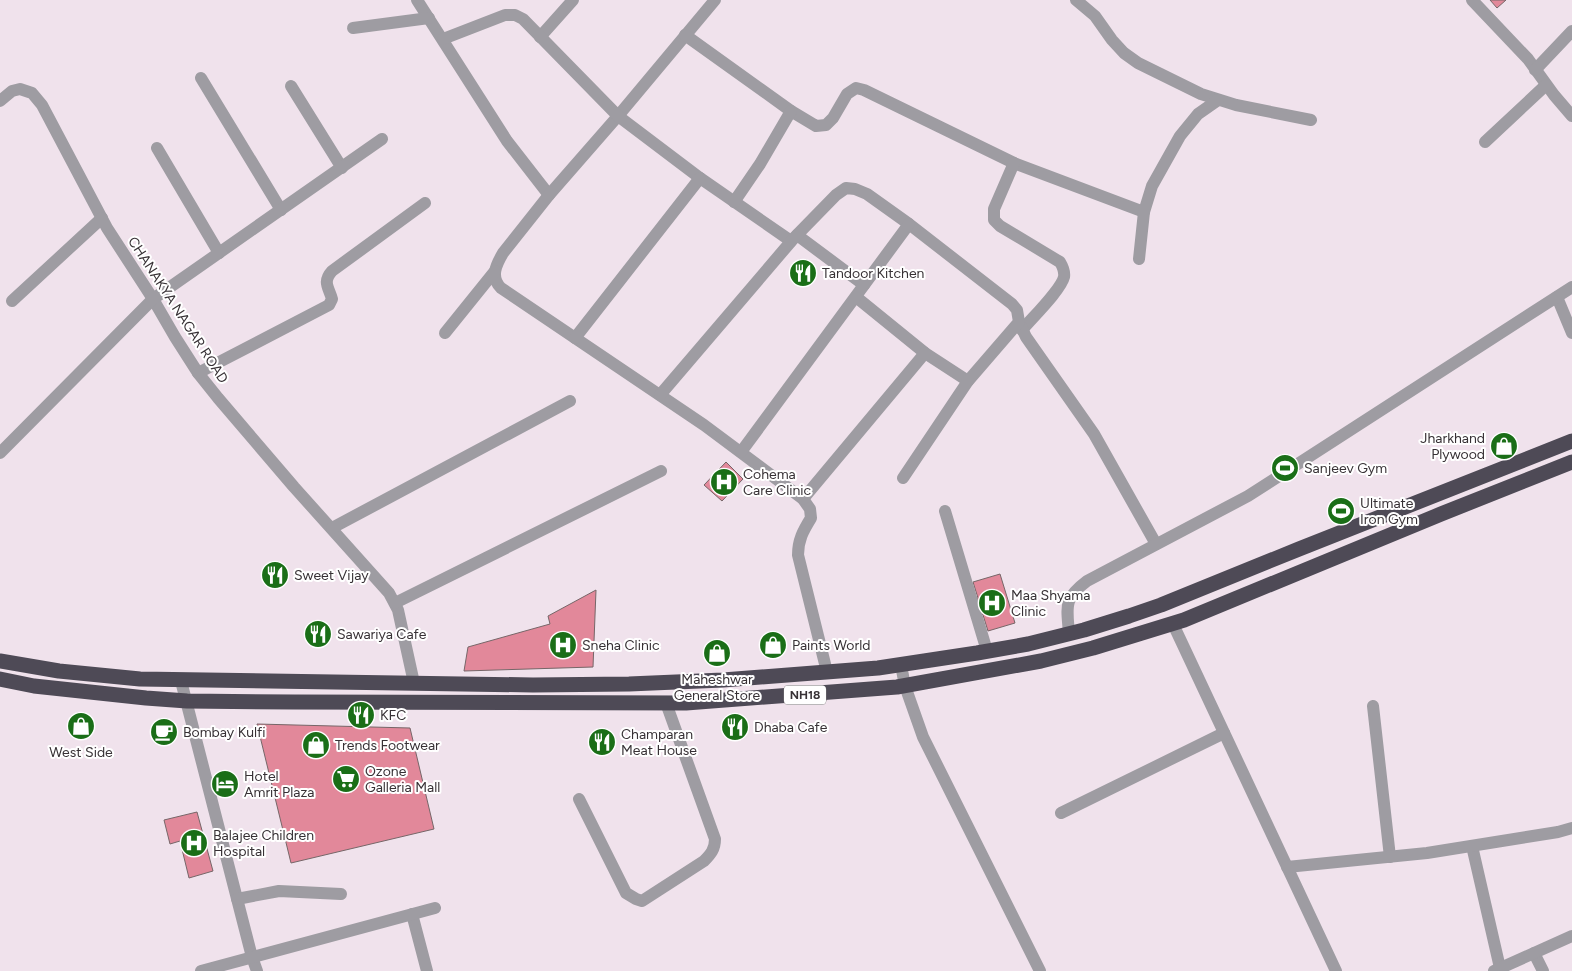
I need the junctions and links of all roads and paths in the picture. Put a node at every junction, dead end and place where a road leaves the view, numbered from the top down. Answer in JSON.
{"nodes":[{"id":1,"x":417,"y":0,"type":"edge"},
{"id":2,"x":573,"y":0,"type":"edge"},
{"id":3,"x":716,"y":0,"type":"edge"},
{"id":4,"x":1076,"y":0,"type":"edge"},
{"id":5,"x":1472,"y":0,"type":"edge"},
{"id":6,"x":429,"y":18,"type":"junction"},
{"id":7,"x":353,"y":28,"type":"dead end"},
{"id":8,"x":1572,"y":31,"type":"edge"},
{"id":9,"x":685,"y":35,"type":"junction"},
{"id":10,"x":540,"y":37,"type":"junction"},
{"id":11,"x":443,"y":39,"type":"junction"},
{"id":12,"x":1535,"y":70,"type":"junction"},
{"id":13,"x":201,"y":78,"type":"dead end"},
{"id":14,"x":1546,"y":85,"type":"junction"},
{"id":15,"x":291,"y":86,"type":"dead end"},
{"id":16,"x":1218,"y":100,"type":"junction"},
{"id":17,"x":0,"y":101,"type":"edge"},
{"id":18,"x":791,"y":111,"type":"junction"},
{"id":19,"x":618,"y":116,"type":"junction"},
{"id":20,"x":1572,"y":116,"type":"edge"},
{"id":21,"x":1311,"y":120,"type":"dead end"},
{"id":22,"x":382,"y":139,"type":"dead end"},
{"id":23,"x":1485,"y":142,"type":"dead end"},
{"id":24,"x":157,"y":148,"type":"dead end"},
{"id":25,"x":1014,"y":163,"type":"junction"},
{"id":26,"x":342,"y":168,"type":"junction"},
{"id":27,"x":700,"y":178,"type":"junction"},
{"id":28,"x":549,"y":195,"type":"junction"},
{"id":29,"x":734,"y":202,"type":"junction"},
{"id":30,"x":425,"y":203,"type":"dead end"},
{"id":31,"x":281,"y":210,"type":"junction"},
{"id":32,"x":1144,"y":212,"type":"junction"},
{"id":33,"x":102,"y":218,"type":"junction"},
{"id":34,"x":909,"y":224,"type":"junction"},
{"id":35,"x":794,"y":238,"type":"junction"},
{"id":36,"x":219,"y":253,"type":"junction"},
{"id":37,"x":1138,"y":259,"type":"dead end"},
{"id":38,"x":495,"y":271,"type":"junction"},
{"id":39,"x":864,"y":285,"type":"junction"},
{"id":40,"x":1572,"y":287,"type":"edge"},
{"id":41,"x":856,"y":297,"type":"junction"},
{"id":42,"x":1557,"y":297,"type":"junction"},
{"id":43,"x":153,"y":299,"type":"junction"},
{"id":44,"x":12,"y":301,"type":"dead end"},
{"id":45,"x":1020,"y":326,"type":"junction"},
{"id":46,"x":445,"y":333,"type":"dead end"},
{"id":47,"x":1572,"y":333,"type":"edge"},
{"id":48,"x":575,"y":338,"type":"junction"},
{"id":49,"x":925,"y":353,"type":"junction"},
{"id":50,"x":198,"y":373,"type":"junction"},
{"id":51,"x":968,"y":381,"type":"junction"},
{"id":52,"x":660,"y":395,"type":"junction"},
{"id":53,"x":570,"y":401,"type":"dead end"},
{"id":54,"x":1572,"y":441,"type":"edge"},
{"id":55,"x":741,"y":452,"type":"junction"},
{"id":56,"x":0,"y":453,"type":"edge"},
{"id":57,"x":1572,"y":462,"type":"edge"},
{"id":58,"x":661,"y":471,"type":"dead end"},
{"id":59,"x":903,"y":478,"type":"dead end"},
{"id":60,"x":803,"y":499,"type":"junction"},
{"id":61,"x":945,"y":511,"type":"dead end"},
{"id":62,"x":332,"y":528,"type":"junction"},
{"id":63,"x":1156,"y":544,"type":"junction"},
{"id":64,"x":395,"y":603,"type":"junction"},
{"id":65,"x":1173,"y":624,"type":"junction"},
{"id":66,"x":1069,"y":634,"type":"junction"},
{"id":67,"x":987,"y":652,"type":"junction"},
{"id":68,"x":0,"y":661,"type":"edge"},
{"id":69,"x":901,"y":665,"type":"junction"},
{"id":70,"x":827,"y":672,"type":"junction"},
{"id":71,"x":0,"y":679,"type":"edge"},
{"id":72,"x":181,"y":681,"type":"junction"},
{"id":73,"x":414,"y":683,"type":"junction"},
{"id":74,"x":905,"y":686,"type":"junction"},
{"id":75,"x":187,"y":701,"type":"junction"},
{"id":76,"x":666,"y":703,"type":"junction"},
{"id":77,"x":1373,"y":706,"type":"dead end"},
{"id":78,"x":1224,"y":733,"type":"junction"},
{"id":79,"x":579,"y":799,"type":"dead end"},
{"id":80,"x":1060,"y":813,"type":"dead end"},
{"id":81,"x":1572,"y":828,"type":"edge"},
{"id":82,"x":1472,"y":846,"type":"junction"},
{"id":83,"x":1390,"y":857,"type":"junction"},
{"id":84,"x":1287,"y":867,"type":"junction"},
{"id":85,"x":341,"y":894,"type":"dead end"},
{"id":86,"x":237,"y":899,"type":"junction"},
{"id":87,"x":435,"y":908,"type":"dead end"},
{"id":88,"x":412,"y":914,"type":"junction"},
{"id":89,"x":1572,"y":936,"type":"edge"},
{"id":90,"x":1534,"y":953,"type":"junction"},
{"id":91,"x":252,"y":957,"type":"junction"},
{"id":92,"x":1497,"y":970,"type":"edge"},
{"id":93,"x":201,"y":971,"type":"edge"},
{"id":94,"x":257,"y":971,"type":"edge"},
{"id":95,"x":427,"y":971,"type":"edge"},
{"id":96,"x":1040,"y":971,"type":"edge"},
{"id":97,"x":1336,"y":971,"type":"edge"},
{"id":98,"x":1543,"y":971,"type":"edge"}],
"edges":[{"from":1,"to":6,"type":"street"},
{"from":2,"to":10,"type":"street"},
{"from":3,"to":9,"type":"street"},
{"from":4,"to":16,"type":"street"},
{"from":5,"to":12,"type":"street"},
{"from":6,"to":7,"type":"street"},
{"from":6,"to":11,"type":"street"},
{"from":8,"to":12,"type":"street"},
{"from":9,"to":18,"type":"street"},
{"from":9,"to":19,"type":"street"},
{"from":10,"to":11,"type":"street"},
{"from":10,"to":19,"type":"street"},
{"from":11,"to":28,"type":"street"},
{"from":12,"to":14,"type":"street"},
{"from":13,"to":31,"type":"street"},
{"from":14,"to":20,"type":"street"},
{"from":14,"to":23,"type":"street"},
{"from":15,"to":26,"type":"street"},
{"from":16,"to":21,"type":"street"},
{"from":16,"to":32,"type":"street"},
{"from":17,"to":33,"type":"street","name":"CHANAKYA NAGAR ROAD"},
{"from":18,"to":25,"type":"street"},
{"from":18,"to":29,"type":"street"},
{"from":19,"to":27,"type":"street"},
{"from":19,"to":28,"type":"street"},
{"from":22,"to":26,"type":"street"},
{"from":24,"to":36,"type":"street"},
{"from":25,"to":32,"type":"street"},
{"from":25,"to":45,"type":"street"},
{"from":26,"to":31,"type":"street"},
{"from":27,"to":29,"type":"street"},
{"from":27,"to":48,"type":"street"},
{"from":28,"to":38,"type":"street"},
{"from":29,"to":35,"type":"street"},
{"from":30,"to":50,"type":"street"},
{"from":31,"to":36,"type":"street"},
{"from":32,"to":37,"type":"street"},
{"from":33,"to":43,"type":"street","name":"CHANAKYA NAGAR ROAD"},
{"from":33,"to":44,"type":"street"},
{"from":34,"to":35,"type":"street"},
{"from":34,"to":39,"type":"street"},
{"from":34,"to":45,"type":"street"},
{"from":35,"to":39,"type":"street"},
{"from":35,"to":52,"type":"street"},
{"from":36,"to":43,"type":"street"},
{"from":38,"to":46,"type":"street"},
{"from":38,"to":48,"type":"street"},
{"from":39,"to":41,"type":"street"},
{"from":40,"to":42,"type":"street"},
{"from":41,"to":49,"type":"street"},
{"from":41,"to":55,"type":"street"},
{"from":42,"to":47,"type":"street"},
{"from":42,"to":63,"type":"street"},
{"from":43,"to":50,"type":"street","name":"CHANAKYA NAGAR ROAD"},
{"from":43,"to":56,"type":"street"},
{"from":45,"to":51,"type":"street"},
{"from":45,"to":63,"type":"street"},
{"from":48,"to":52,"type":"street"},
{"from":49,"to":51,"type":"street"},
{"from":49,"to":60,"type":"street"},
{"from":50,"to":62,"type":"street","name":"CHANAKYA NAGAR ROAD"},
{"from":51,"to":59,"type":"street"},
{"from":52,"to":55,"type":"street"},
{"from":53,"to":62,"type":"street"},
{"from":54,"to":66,"type":"highway","number":"NH18"},
{"from":55,"to":60,"type":"street"},
{"from":57,"to":65,"type":"highway","number":"NH18"},
{"from":58,"to":64,"type":"street"},
{"from":60,"to":70,"type":"street"},
{"from":61,"to":67,"type":"street"},
{"from":62,"to":64,"type":"street","name":"CHANAKYA NAGAR ROAD"},
{"from":63,"to":66,"type":"street"},
{"from":64,"to":73,"type":"street","name":"CHANAKYA NAGAR ROAD"},
{"from":65,"to":74,"type":"highway","number":"NH18"},
{"from":65,"to":78,"type":"street"},
{"from":66,"to":67,"type":"highway","number":"NH18"},
{"from":67,"to":69,"type":"highway","number":"NH18"},
{"from":68,"to":72,"type":"highway","number":"NH18"},
{"from":69,"to":70,"type":"highway","number":"NH18"},
{"from":69,"to":74,"type":"street"},
{"from":70,"to":73,"type":"highway","number":"NH18"},
{"from":71,"to":75,"type":"highway","number":"NH18"},
{"from":72,"to":73,"type":"highway","number":"NH18"},
{"from":72,"to":75,"type":"street"},
{"from":74,"to":76,"type":"highway","number":"NH18"},
{"from":74,"to":96,"type":"street"},
{"from":75,"to":76,"type":"highway","number":"NH18"},
{"from":75,"to":86,"type":"street"},
{"from":76,"to":79,"type":"street"},
{"from":77,"to":83,"type":"street"},
{"from":78,"to":80,"type":"street"},
{"from":78,"to":84,"type":"street"},
{"from":81,"to":82,"type":"street"},
{"from":82,"to":83,"type":"street"},
{"from":82,"to":92,"type":"street"},
{"from":83,"to":84,"type":"street"},
{"from":84,"to":97,"type":"street"},
{"from":85,"to":86,"type":"street"},
{"from":86,"to":91,"type":"street"},
{"from":87,"to":88,"type":"street"},
{"from":88,"to":91,"type":"street"},
{"from":88,"to":95,"type":"street"},
{"from":89,"to":90,"type":"street"},
{"from":90,"to":92,"type":"street"},
{"from":90,"to":98,"type":"street"},
{"from":91,"to":93,"type":"street"},
{"from":91,"to":94,"type":"street"}]}
